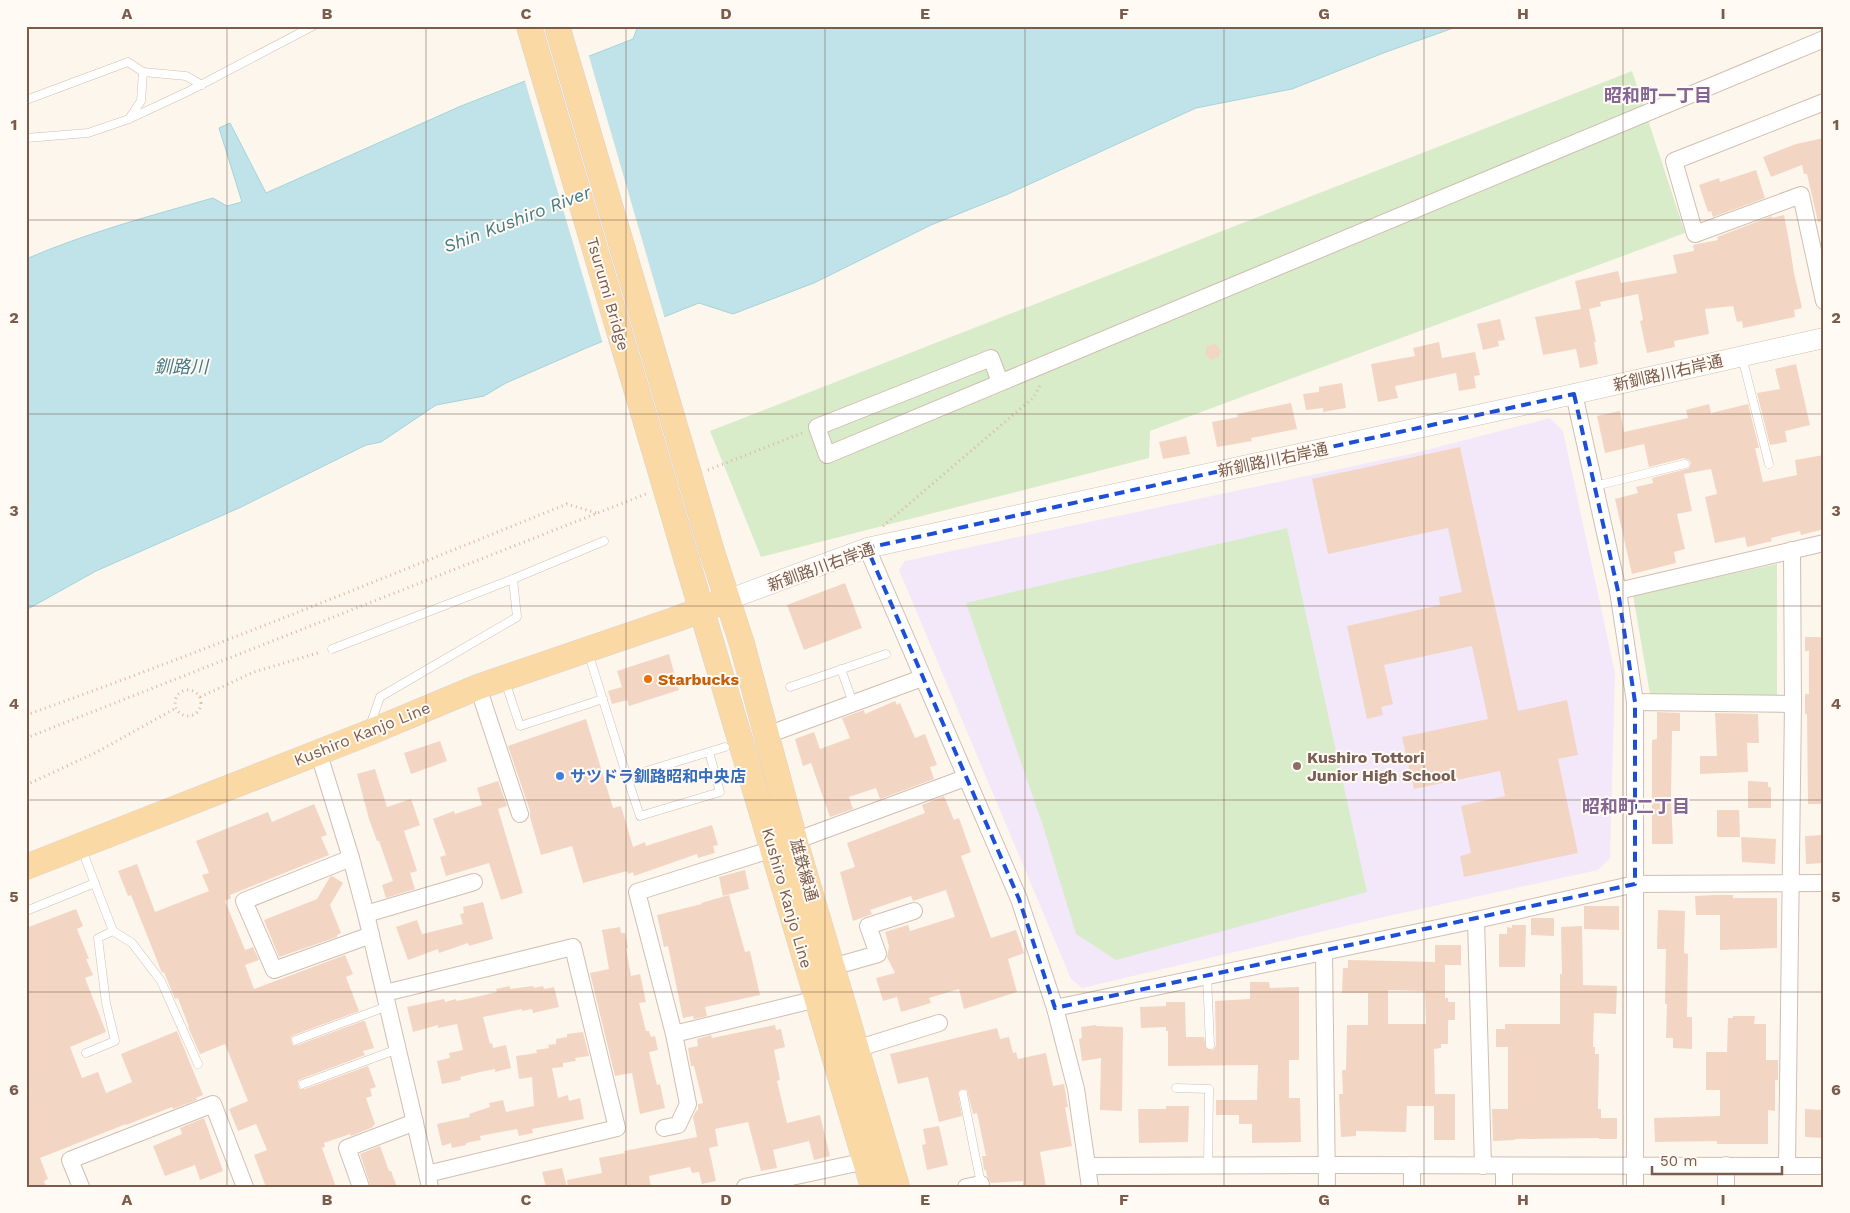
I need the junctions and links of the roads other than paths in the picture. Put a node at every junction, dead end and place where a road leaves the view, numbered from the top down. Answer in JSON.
{"nodes":[{"id":1,"x":313,"y":26,"type":"edge"},
{"id":2,"x":529,"y":26,"type":"edge"},
{"id":3,"x":557,"y":26,"type":"edge"},
{"id":4,"x":1824,"y":39,"type":"edge"},
{"id":5,"x":143,"y":72,"type":"junction"},
{"id":6,"x":202,"y":84,"type":"junction"},
{"id":7,"x":26,"y":100,"type":"edge"},
{"id":8,"x":1824,"y":102,"type":"edge"},
{"id":9,"x":129,"y":119,"type":"junction"},
{"id":10,"x":26,"y":138,"type":"edge"},
{"id":11,"x":1824,"y":301,"type":"edge"},
{"id":12,"x":1824,"y":338,"type":"edge"},
{"id":13,"x":1742,"y":357,"type":"junction"},
{"id":14,"x":1000,"y":382,"type":"junction"},
{"id":15,"x":1574,"y":394,"type":"junction"},
{"id":16,"x":1685,"y":464,"type":"dead end"},
{"id":17,"x":1769,"y":464,"type":"dead end"},
{"id":18,"x":1594,"y":486,"type":"junction"},
{"id":19,"x":604,"y":541,"type":"dead end"},
{"id":20,"x":1824,"y":543,"type":"edge"},
{"id":21,"x":867,"y":548,"type":"junction"},
{"id":22,"x":1792,"y":550,"type":"junction"},
{"id":23,"x":712,"y":552,"type":"joint"},
{"id":24,"x":687,"y":561,"type":"joint"},
{"id":25,"x":513,"y":579,"type":"junction"},
{"id":26,"x":1618,"y":591,"type":"junction"},
{"id":27,"x":727,"y":600,"type":"junction"},
{"id":28,"x":701,"y":610,"type":"junction"},
{"id":29,"x":332,"y":648,"type":"road end"},
{"id":30,"x":588,"y":650,"type":"junction"},
{"id":31,"x":886,"y":654,"type":"dead end"},
{"id":32,"x":841,"y":669,"type":"junction"},
{"id":33,"x":504,"y":678,"type":"junction"},
{"id":34,"x":922,"y":678,"type":"junction"},
{"id":35,"x":478,"y":687,"type":"junction"},
{"id":36,"x":790,"y":687,"type":"dead end"},
{"id":37,"x":603,"y":699,"type":"junction"},
{"id":38,"x":1635,"y":702,"type":"junction"},
{"id":39,"x":853,"y":703,"type":"junction"},
{"id":40,"x":1793,"y":704,"type":"junction"},
{"id":41,"x":368,"y":733,"type":"junction"},
{"id":42,"x":767,"y":735,"type":"junction"},
{"id":43,"x":725,"y":747,"type":"dead end"},
{"id":44,"x":318,"y":751,"type":"junction"},
{"id":45,"x":709,"y":752,"type":"junction"},
{"id":46,"x":627,"y":777,"type":"junction"},
{"id":47,"x":965,"y":778,"type":"junction"},
{"id":48,"x":520,"y":814,"type":"dead end"},
{"id":49,"x":784,"y":845,"type":"junction"},
{"id":50,"x":81,"y":846,"type":"junction"},
{"id":51,"x":351,"y":858,"type":"junction"},
{"id":52,"x":26,"y":867,"type":"edge"},
{"id":53,"x":474,"y":882,"type":"dead end"},
{"id":54,"x":1791,"y":883,"type":"junction"},
{"id":55,"x":1824,"y":883,"type":"edge"},
{"id":56,"x":94,"y":884,"type":"junction"},
{"id":57,"x":1635,"y":884,"type":"junction"},
{"id":58,"x":26,"y":911,"type":"edge"},
{"id":59,"x":914,"y":911,"type":"dead end"},
{"id":60,"x":366,"y":914,"type":"junction"},
{"id":61,"x":1476,"y":920,"type":"junction"},
{"id":62,"x":113,"y":931,"type":"junction"},
{"id":63,"x":371,"y":935,"type":"junction"},
{"id":64,"x":1324,"y":952,"type":"junction"},
{"id":65,"x":832,"y":967,"type":"junction"},
{"id":66,"x":1207,"y":976,"type":"junction"},
{"id":67,"x":386,"y":999,"type":"junction"},
{"id":68,"x":817,"y":999,"type":"junction"},
{"id":69,"x":1056,"y":1008,"type":"junction"},
{"id":70,"x":939,"y":1023,"type":"dead end"},
{"id":71,"x":674,"y":1034,"type":"junction"},
{"id":72,"x":296,"y":1040,"type":"dead end"},
{"id":73,"x":1210,"y":1044,"type":"dead end"},
{"id":74,"x":398,"y":1049,"type":"junction"},
{"id":75,"x":856,"y":1049,"type":"junction"},
{"id":76,"x":86,"y":1054,"type":"dead end"},
{"id":77,"x":198,"y":1064,"type":"dead end"},
{"id":78,"x":302,"y":1084,"type":"dead end"},
{"id":79,"x":1176,"y":1088,"type":"dead end"},
{"id":80,"x":963,"y":1094,"type":"dead end"},
{"id":81,"x":415,"y":1122,"type":"junction"},
{"id":82,"x":664,"y":1128,"type":"dead end"},
{"id":83,"x":866,"y":1161,"type":"junction"},
{"id":84,"x":1328,"y":1164,"type":"junction"},
{"id":85,"x":1208,"y":1165,"type":"junction"},
{"id":86,"x":1412,"y":1165,"type":"junction"},
{"id":87,"x":1787,"y":1165,"type":"junction"},
{"id":88,"x":1088,"y":1166,"type":"junction"},
{"id":89,"x":1483,"y":1166,"type":"junction"},
{"id":90,"x":1504,"y":1166,"type":"junction"},
{"id":91,"x":1635,"y":1166,"type":"junction"},
{"id":92,"x":1726,"y":1166,"type":"junction"},
{"id":93,"x":1824,"y":1166,"type":"edge"},
{"id":94,"x":429,"y":1180,"type":"edge"},
{"id":95,"x":974,"y":1185,"type":"edge"},
{"id":96,"x":82,"y":1187,"type":"edge"},
{"id":97,"x":245,"y":1187,"type":"edge"},
{"id":98,"x":361,"y":1187,"type":"edge"},
{"id":99,"x":745,"y":1187,"type":"edge"},
{"id":100,"x":873,"y":1187,"type":"edge"},
{"id":101,"x":898,"y":1187,"type":"edge"},
{"id":102,"x":1090,"y":1187,"type":"edge"},
{"id":103,"x":1327,"y":1187,"type":"edge"},
{"id":104,"x":1412,"y":1187,"type":"edge"},
{"id":105,"x":1504,"y":1187,"type":"edge"},
{"id":106,"x":1635,"y":1187,"type":"edge"},
{"id":107,"x":1726,"y":1187,"type":"edge"}],
"edges":[{"from":1,"to":6,"type":"lane"},
{"from":2,"to":24,"type":"main road","name":"Tsurumi Bridge","bridge":true},
{"from":3,"to":23,"type":"main road","name":"Tsurumi Bridge","bridge":true},
{"from":4,"to":14,"type":"street"},
{"from":5,"to":6,"type":"lane"},
{"from":5,"to":7,"type":"lane"},
{"from":5,"to":9,"type":"lane"},
{"from":6,"to":9,"type":"lane"},
{"from":8,"to":11,"type":"street"},
{"from":9,"to":10,"type":"lane"},
{"from":12,"to":13,"type":"street","name":"新釧路川右岸通"},
{"from":13,"to":15,"type":"street","name":"新釧路川右岸通"},
{"from":13,"to":17,"type":"lane"},
{"from":14,"to":14,"type":"street"},
{"from":15,"to":18,"type":"street"},
{"from":15,"to":21,"type":"street","name":"新釧路川右岸通"},
{"from":16,"to":18,"type":"lane"},
{"from":18,"to":26,"type":"street"},
{"from":19,"to":25,"type":"lane"},
{"from":20,"to":22,"type":"street"},
{"from":21,"to":27,"type":"street","name":"新釧路川右岸通"},
{"from":21,"to":34,"type":"street"},
{"from":22,"to":26,"type":"street"},
{"from":22,"to":40,"type":"street"},
{"from":23,"to":27,"type":"main road","name":"雄鉄線通"},
{"from":24,"to":28,"type":"main road","name":"Kushiro Kanjo Line"},
{"from":25,"to":29,"type":"lane"},
{"from":25,"to":41,"type":"lane"},
{"from":26,"to":38,"type":"street"},
{"from":27,"to":28,"type":"main road","name":"Kushiro Kanjo Line"},
{"from":27,"to":42,"type":"main road","name":"雄鉄線通"},
{"from":28,"to":30,"type":"main road","name":"Kushiro Kanjo Line"},
{"from":28,"to":49,"type":"main road","name":"Kushiro Kanjo Line"},
{"from":30,"to":33,"type":"main road","name":"Kushiro Kanjo Line"},
{"from":30,"to":37,"type":"lane"},
{"from":31,"to":32,"type":"lane"},
{"from":32,"to":36,"type":"lane"},
{"from":32,"to":39,"type":"lane"},
{"from":33,"to":35,"type":"main road","name":"Kushiro Kanjo Line"},
{"from":33,"to":37,"type":"lane"},
{"from":34,"to":39,"type":"street"},
{"from":34,"to":47,"type":"street"},
{"from":35,"to":41,"type":"main road","name":"Kushiro Kanjo Line"},
{"from":35,"to":48,"type":"street"},
{"from":37,"to":46,"type":"lane"},
{"from":38,"to":40,"type":"street"},
{"from":38,"to":57,"type":"street"},
{"from":39,"to":42,"type":"street"},
{"from":40,"to":54,"type":"street"},
{"from":41,"to":44,"type":"main road","name":"Kushiro Kanjo Line"},
{"from":42,"to":49,"type":"main road","name":"雄鉄線通"},
{"from":43,"to":45,"type":"lane"},
{"from":44,"to":50,"type":"main road","name":"Kushiro Kanjo Line"},
{"from":44,"to":51,"type":"street"},
{"from":45,"to":46,"type":"lane"},
{"from":45,"to":46,"type":"lane"},
{"from":47,"to":49,"type":"street"},
{"from":47,"to":69,"type":"street"},
{"from":49,"to":65,"type":"main road","name":"雄鉄線通"},
{"from":49,"to":68,"type":"main road","name":"Kushiro Kanjo Line"},
{"from":49,"to":71,"type":"street"},
{"from":50,"to":52,"type":"main road","name":"Kushiro Kanjo Line"},
{"from":50,"to":56,"type":"lane"},
{"from":51,"to":60,"type":"street"},
{"from":51,"to":63,"type":"street"},
{"from":53,"to":60,"type":"street"},
{"from":54,"to":55,"type":"street"},
{"from":54,"to":57,"type":"street"},
{"from":54,"to":87,"type":"street"},
{"from":56,"to":58,"type":"lane"},
{"from":56,"to":62,"type":"lane"},
{"from":57,"to":61,"type":"street"},
{"from":57,"to":91,"type":"street"},
{"from":59,"to":65,"type":"street"},
{"from":60,"to":63,"type":"street"},
{"from":61,"to":64,"type":"street"},
{"from":61,"to":89,"type":"street"},
{"from":62,"to":76,"type":"lane"},
{"from":62,"to":77,"type":"lane"},
{"from":63,"to":67,"type":"street"},
{"from":64,"to":66,"type":"street"},
{"from":64,"to":84,"type":"street"},
{"from":65,"to":75,"type":"main road","name":"雄鉄線通"},
{"from":66,"to":69,"type":"street"},
{"from":66,"to":73,"type":"lane"},
{"from":67,"to":72,"type":"lane"},
{"from":67,"to":74,"type":"street"},
{"from":67,"to":94,"type":"street"},
{"from":68,"to":71,"type":"street"},
{"from":68,"to":83,"type":"main road","name":"Kushiro Kanjo Line"},
{"from":69,"to":88,"type":"street"},
{"from":70,"to":75,"type":"street"},
{"from":71,"to":82,"type":"street"},
{"from":74,"to":78,"type":"lane"},
{"from":74,"to":81,"type":"street"},
{"from":75,"to":101,"type":"main road","name":"雄鉄線通"},
{"from":79,"to":85,"type":"lane"},
{"from":80,"to":95,"type":"lane"},
{"from":81,"to":94,"type":"street"},
{"from":81,"to":98,"type":"street"},
{"from":83,"to":99,"type":"street"},
{"from":83,"to":100,"type":"main road","name":"Kushiro Kanjo Line"},
{"from":84,"to":85,"type":"street"},
{"from":84,"to":86,"type":"street"},
{"from":84,"to":103,"type":"street"},
{"from":85,"to":88,"type":"street"},
{"from":86,"to":89,"type":"street"},
{"from":86,"to":104,"type":"street"},
{"from":87,"to":92,"type":"street"},
{"from":87,"to":93,"type":"street"},
{"from":88,"to":102,"type":"street"},
{"from":89,"to":90,"type":"street"},
{"from":90,"to":91,"type":"street"},
{"from":90,"to":105,"type":"street"},
{"from":91,"to":92,"type":"street"},
{"from":91,"to":106,"type":"street"},
{"from":92,"to":107,"type":"street"},
{"from":96,"to":97,"type":"street"}]}
